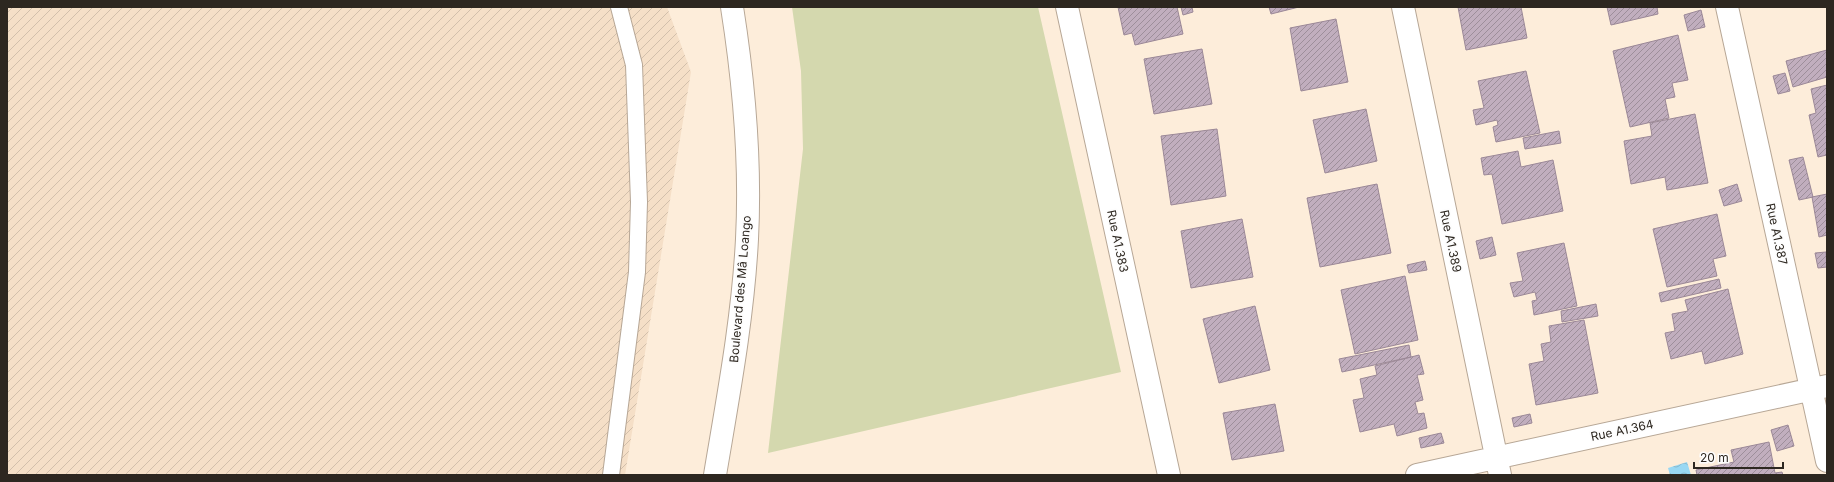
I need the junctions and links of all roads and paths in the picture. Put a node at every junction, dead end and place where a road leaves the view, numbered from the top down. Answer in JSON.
{"nodes":[{"id":1,"x":619,"y":7,"type":"edge"},
{"id":2,"x":732,"y":7,"type":"edge"},
{"id":3,"x":1067,"y":7,"type":"edge"},
{"id":4,"x":1402,"y":7,"type":"edge"},
{"id":5,"x":1727,"y":7,"type":"edge"},
{"id":6,"x":1819,"y":388,"type":"edge"},
{"id":7,"x":1827,"y":461,"type":"edge"},
{"id":8,"x":1498,"y":466,"type":"edge"},
{"id":9,"x":611,"y":475,"type":"edge"},
{"id":10,"x":715,"y":475,"type":"edge"},
{"id":11,"x":1169,"y":475,"type":"edge"},
{"id":12,"x":1417,"y":475,"type":"edge"}],
"edges":[{"from":1,"to":9,"type":"lane"},
{"from":2,"to":10,"type":"street","name":"Boulevard des Mâ Loango"},
{"from":3,"to":11,"type":"street","name":"Rue A1.383"},
{"from":4,"to":8,"type":"street","name":"Rue A1.389"},
{"from":5,"to":6,"type":"street","name":"Rue A1.387"},
{"from":6,"to":7,"type":"street","name":"Rue A1.387"},
{"from":6,"to":8,"type":"street","name":"Rue A1.364"},
{"from":8,"to":12,"type":"street","name":"Rue A1.364"}]}
